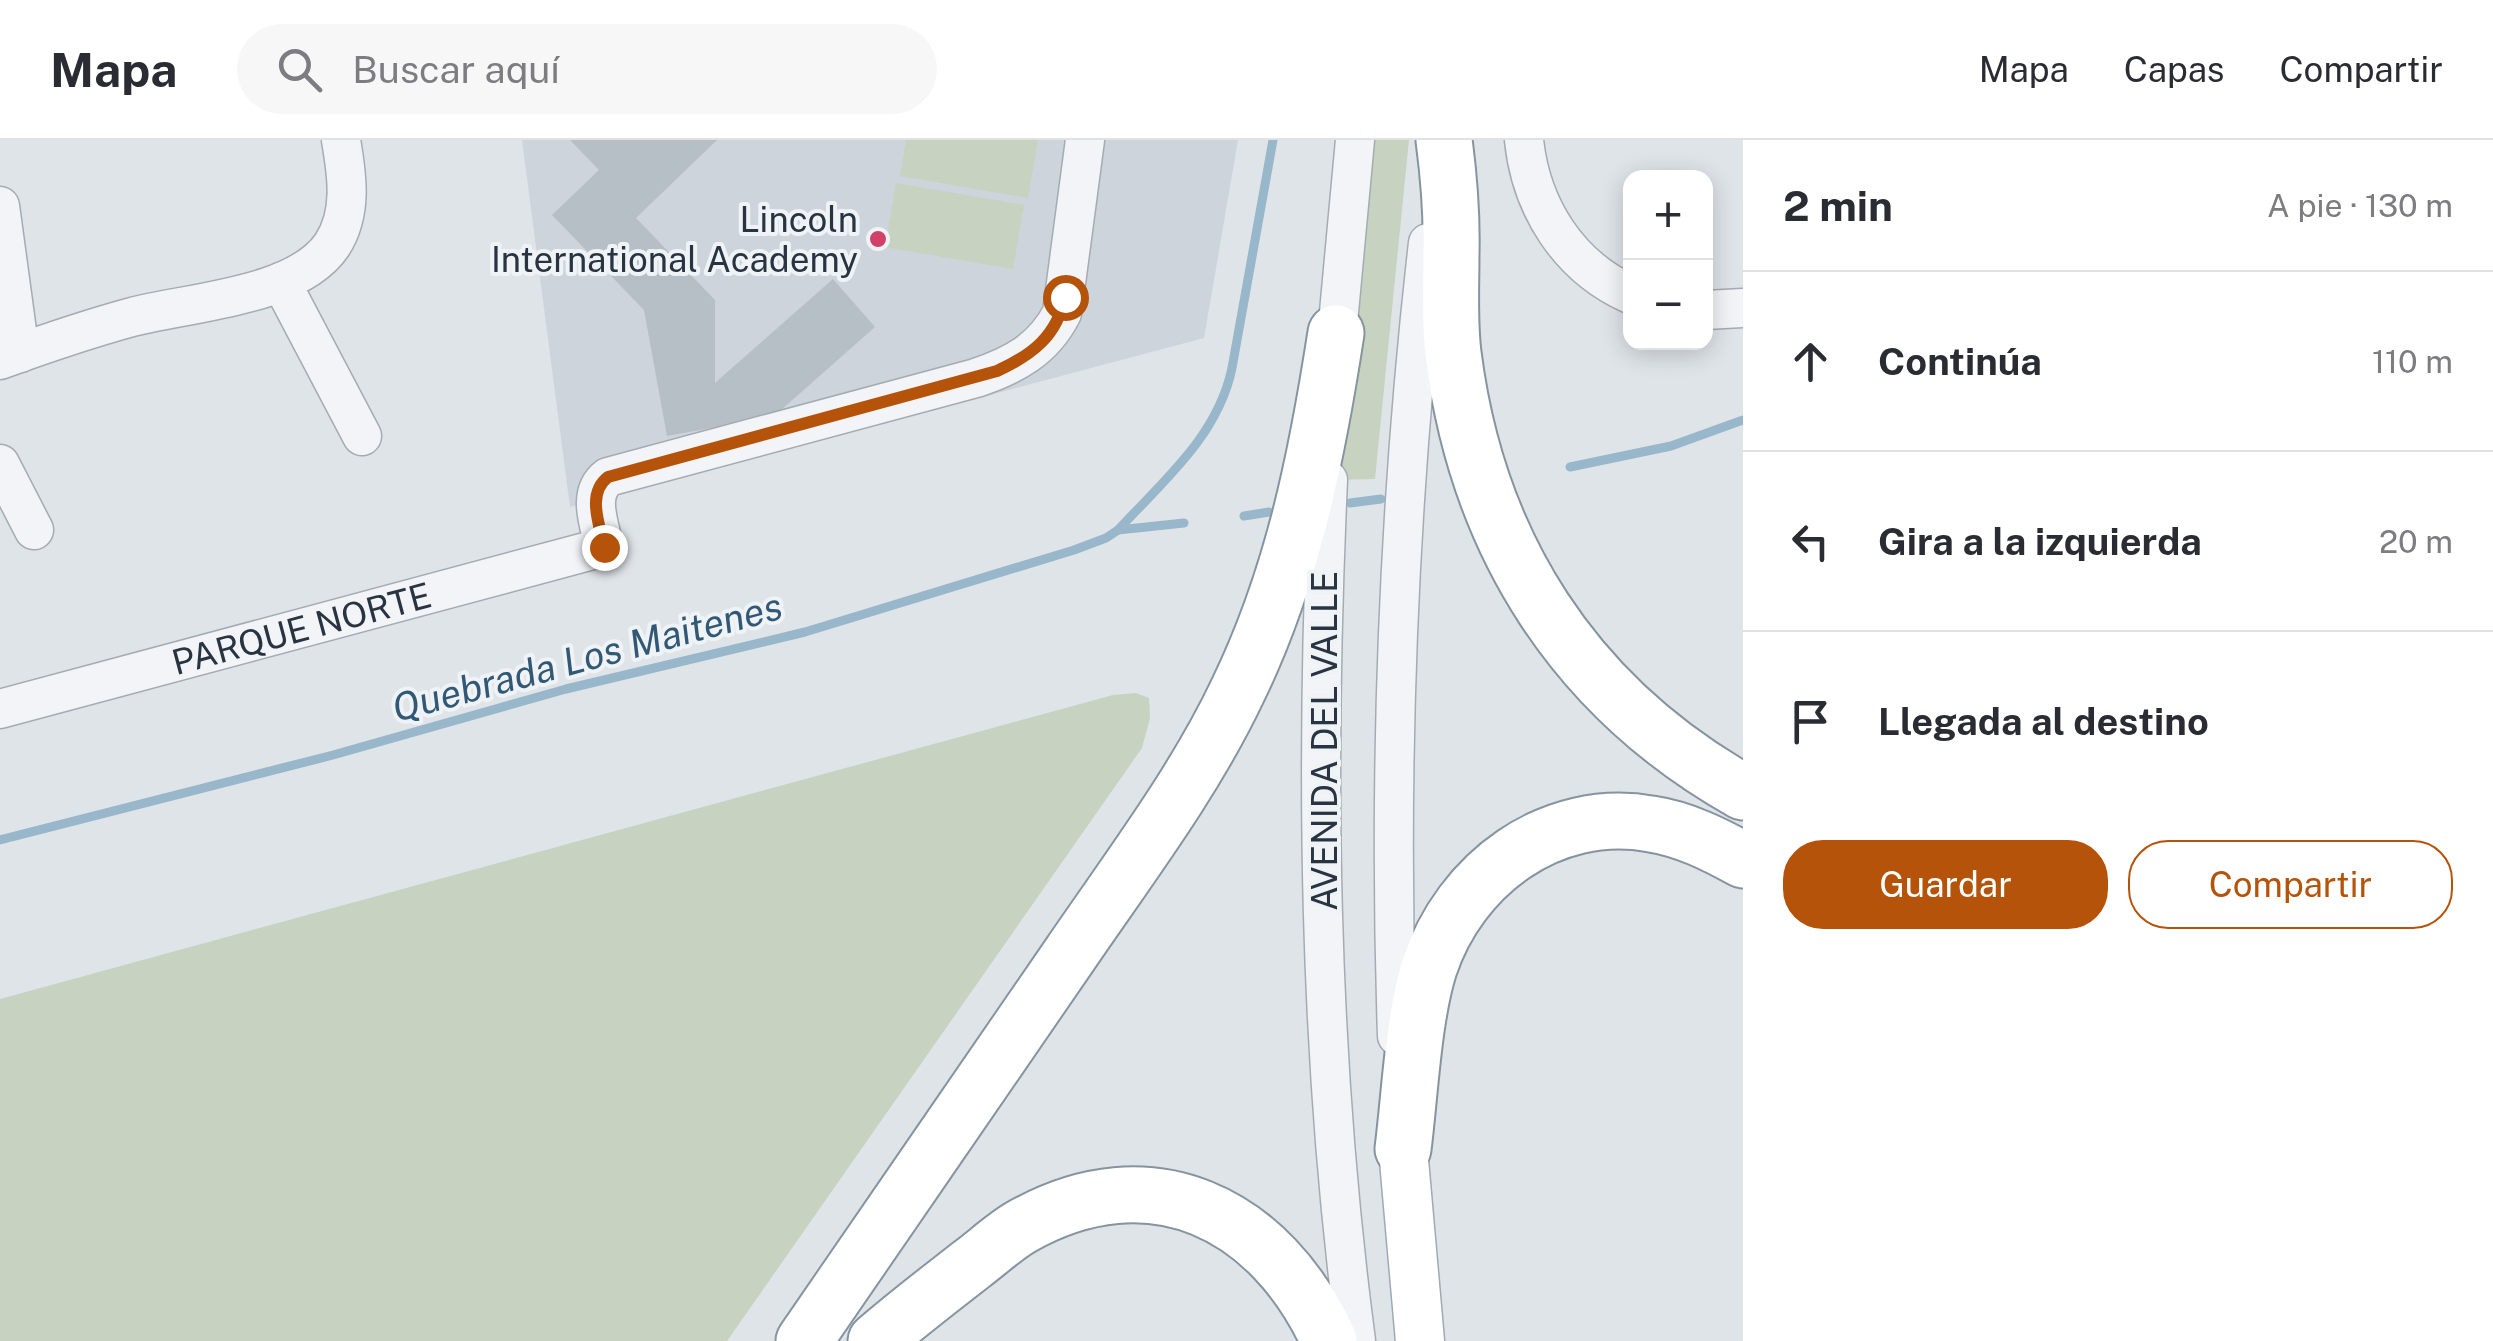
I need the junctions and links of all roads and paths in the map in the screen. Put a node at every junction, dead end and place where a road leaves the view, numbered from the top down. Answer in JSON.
{"nodes":[{"id":1,"x":342,"y":140,"type":"edge"},
{"id":2,"x":1085,"y":140,"type":"edge"},
{"id":3,"x":1356,"y":140,"type":"edge"},
{"id":4,"x":1442,"y":140,"type":"edge"},
{"id":5,"x":1524,"y":140,"type":"edge"},
{"id":6,"x":0,"y":206,"type":"edge"},
{"id":7,"x":281,"y":282,"type":"junction"},
{"id":8,"x":1623,"y":290,"type":"edge"},
{"id":9,"x":1743,"y":308,"type":"edge"},
{"id":10,"x":1713,"y":310,"type":"edge"},
{"id":11,"x":1336,"y":333,"type":"junction"},
{"id":12,"x":10,"y":356,"type":"edge"},
{"id":13,"x":362,"y":436,"type":"dead end"},
{"id":14,"x":0,"y":464,"type":"edge"},
{"id":15,"x":34,"y":530,"type":"dead end"},
{"id":16,"x":0,"y":709,"type":"edge"},
{"id":17,"x":1743,"y":792,"type":"edge"},
{"id":18,"x":1743,"y":860,"type":"edge"},
{"id":19,"x":1403,"y":1148,"type":"junction"},
{"id":20,"x":804,"y":1341,"type":"edge"},
{"id":21,"x":876,"y":1341,"type":"edge"},
{"id":22,"x":1329,"y":1341,"type":"edge"},
{"id":23,"x":1356,"y":1341,"type":"edge"},
{"id":24,"x":1420,"y":1341,"type":"edge"}],
"edges":[{"from":1,"to":7,"type":"street"},
{"from":2,"to":16,"type":"street","name":"PARQUE NORTE"},
{"from":3,"to":11,"type":"street","name":"AVENIDA DEL VALLE"},
{"from":4,"to":17,"type":"highway"},
{"from":4,"to":19,"type":"street","name":"AVENIDA DEL VALLE"},
{"from":5,"to":8,"type":"street"},
{"from":6,"to":12,"type":"street"},
{"from":7,"to":12,"type":"street"},
{"from":7,"to":13,"type":"street"},
{"from":9,"to":10,"type":"street"},
{"from":11,"to":20,"type":"highway"},
{"from":11,"to":23,"type":"street","name":"AVENIDA DEL VALLE"},
{"from":14,"to":15,"type":"street"},
{"from":18,"to":19,"type":"highway"},
{"from":19,"to":24,"type":"main road","name":"AVENIDA DEL VALLE"},
{"from":21,"to":22,"type":"highway"}]}
